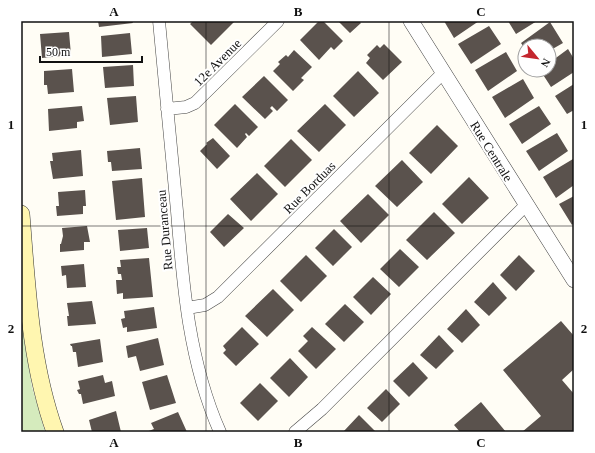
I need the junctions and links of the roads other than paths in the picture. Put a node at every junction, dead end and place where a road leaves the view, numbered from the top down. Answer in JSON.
{"nodes":[{"id":1,"x":159,"y":21,"type":"edge"},
{"id":2,"x":278,"y":21,"type":"edge"},
{"id":3,"x":411,"y":21,"type":"edge"},
{"id":4,"x":443,"y":73,"type":"junction"},
{"id":5,"x":167,"y":109,"type":"junction"},
{"id":6,"x":526,"y":205,"type":"junction"},
{"id":7,"x":21,"y":214,"type":"edge"},
{"id":8,"x":574,"y":280,"type":"edge"},
{"id":9,"x":187,"y":308,"type":"junction"},
{"id":10,"x":55,"y":432,"type":"edge"},
{"id":11,"x":220,"y":432,"type":"edge"},
{"id":12,"x":295,"y":432,"type":"edge"}],
"edges":[{"from":1,"to":5,"type":"street","name":"Rue Duranceau"},
{"from":2,"to":5,"type":"street","name":"12e Avenue"},
{"from":3,"to":4,"type":"street","name":"Rue Centrale"},
{"from":4,"to":6,"type":"street","name":"Rue Centrale"},
{"from":4,"to":9,"type":"street","name":"Rue Borduas"},
{"from":5,"to":9,"type":"street","name":"Rue Duranceau"},
{"from":6,"to":8,"type":"street","name":"Rue Centrale"},
{"from":6,"to":12,"type":"street"},
{"from":7,"to":10,"type":"main road"},
{"from":9,"to":11,"type":"street","name":"Rue Duranceau"}]}
